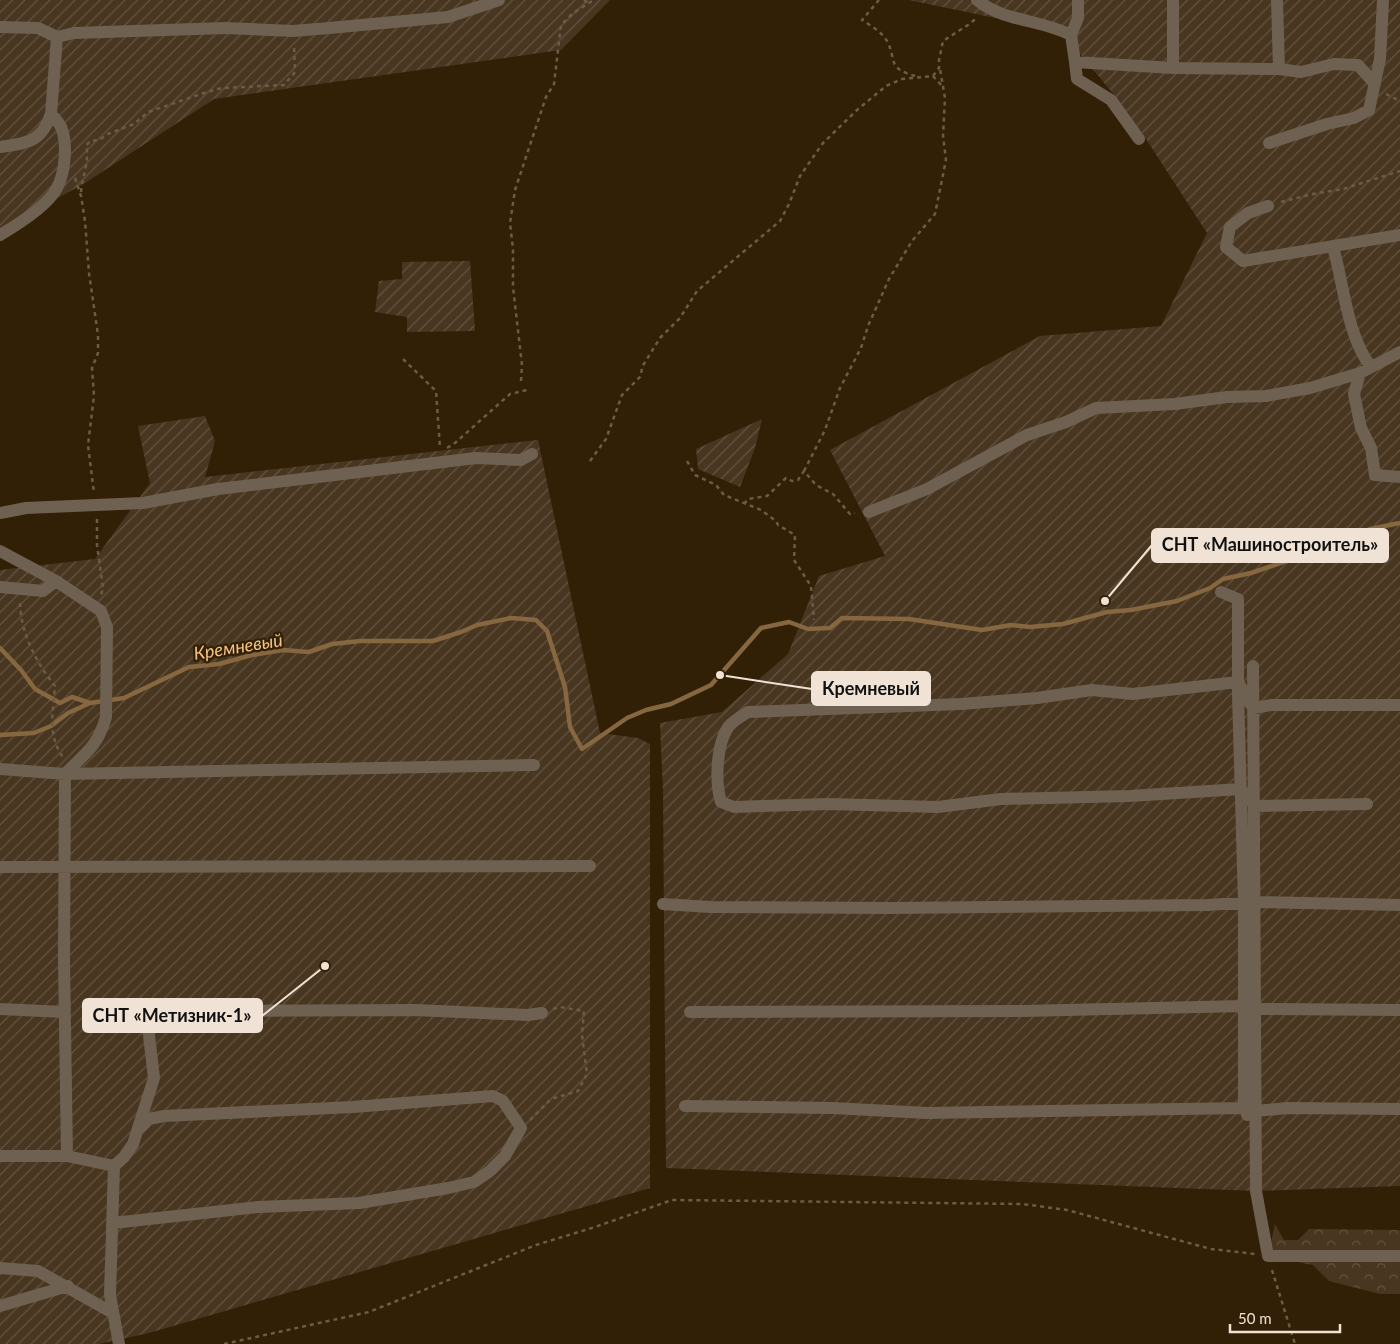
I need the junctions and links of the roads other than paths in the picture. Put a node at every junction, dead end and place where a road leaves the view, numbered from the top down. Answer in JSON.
{"nodes":[{"id":1,"x":499,"y":0,"type":"edge"},
{"id":2,"x":1078,"y":0,"type":"edge"},
{"id":3,"x":1173,"y":0,"type":"edge"},
{"id":4,"x":1277,"y":0,"type":"edge"},
{"id":5,"x":1383,"y":0,"type":"edge"},
{"id":6,"x":981,"y":3,"type":"edge"},
{"id":7,"x":0,"y":27,"type":"edge"},
{"id":8,"x":1071,"y":34,"type":"junction"},
{"id":9,"x":57,"y":37,"type":"junction"},
{"id":10,"x":1075,"y":62,"type":"junction"},
{"id":11,"x":1173,"y":68,"type":"junction"},
{"id":12,"x":1278,"y":69,"type":"junction"},
{"id":13,"x":1375,"y":84,"type":"junction"},
{"id":14,"x":51,"y":114,"type":"junction"},
{"id":15,"x":1139,"y":139,"type":"dead end"},
{"id":16,"x":1269,"y":143,"type":"dead end"},
{"id":17,"x":0,"y":147,"type":"edge"},
{"id":18,"x":1268,"y":206,"type":"road end"},
{"id":19,"x":0,"y":235,"type":"edge"},
{"id":20,"x":1400,"y":235,"type":"edge"},
{"id":21,"x":1333,"y":247,"type":"junction"},
{"id":22,"x":1400,"y":352,"type":"edge"},
{"id":23,"x":1366,"y":370,"type":"junction"},
{"id":24,"x":532,"y":454,"type":"dead end"},
{"id":25,"x":1400,"y":477,"type":"edge"},
{"id":26,"x":869,"y":512,"type":"road end"},
{"id":27,"x":0,"y":513,"type":"edge"},
{"id":28,"x":0,"y":551,"type":"edge"},
{"id":29,"x":56,"y":581,"type":"junction"},
{"id":30,"x":0,"y":587,"type":"edge"},
{"id":31,"x":1222,"y":592,"type":"dead end"},
{"id":32,"x":1253,"y":666,"type":"dead end"},
{"id":33,"x":1238,"y":682,"type":"junction"},
{"id":34,"x":1400,"y":705,"type":"edge"},
{"id":35,"x":1253,"y":708,"type":"junction"},
{"id":36,"x":534,"y":765,"type":"dead end"},
{"id":37,"x":0,"y":769,"type":"edge"},
{"id":38,"x":65,"y":774,"type":"junction"},
{"id":39,"x":1241,"y":789,"type":"junction"},
{"id":40,"x":1367,"y":804,"type":"dead end"},
{"id":41,"x":1255,"y":806,"type":"junction"},
{"id":42,"x":590,"y":866,"type":"dead end"},
{"id":43,"x":0,"y":867,"type":"edge"},
{"id":44,"x":65,"y":867,"type":"junction"},
{"id":45,"x":1250,"y":902,"type":"junction"},
{"id":46,"x":663,"y":904,"type":"dead end"},
{"id":47,"x":1400,"y":905,"type":"edge"},
{"id":48,"x":1249,"y":1008,"type":"junction"},
{"id":49,"x":0,"y":1009,"type":"edge"},
{"id":50,"x":1400,"y":1010,"type":"edge"},
{"id":51,"x":64,"y":1012,"type":"junction"},
{"id":52,"x":542,"y":1012,"type":"road end"},
{"id":53,"x":690,"y":1012,"type":"dead end"},
{"id":54,"x":685,"y":1106,"type":"dead end"},
{"id":55,"x":1250,"y":1109,"type":"junction"},
{"id":56,"x":1400,"y":1109,"type":"edge"},
{"id":57,"x":139,"y":1129,"type":"junction"},
{"id":58,"x":0,"y":1156,"type":"edge"},
{"id":59,"x":67,"y":1156,"type":"junction"},
{"id":60,"x":114,"y":1166,"type":"junction"},
{"id":61,"x":113,"y":1224,"type":"junction"},
{"id":62,"x":1400,"y":1256,"type":"edge"},
{"id":63,"x":0,"y":1268,"type":"edge"},
{"id":64,"x":68,"y":1286,"type":"junction"},
{"id":65,"x":0,"y":1306,"type":"edge"},
{"id":66,"x":113,"y":1312,"type":"junction"},
{"id":67,"x":118,"y":1344,"type":"edge"}],
"edges":[{"from":1,"to":9,"type":"lane"},
{"from":2,"to":8,"type":"lane"},
{"from":3,"to":11,"type":"lane"},
{"from":4,"to":12,"type":"lane"},
{"from":5,"to":13,"type":"lane"},
{"from":6,"to":8,"type":"lane"},
{"from":7,"to":9,"type":"lane"},
{"from":8,"to":10,"type":"lane"},
{"from":9,"to":14,"type":"lane"},
{"from":10,"to":11,"type":"lane"},
{"from":10,"to":15,"type":"lane"},
{"from":11,"to":12,"type":"lane"},
{"from":12,"to":13,"type":"lane"},
{"from":13,"to":16,"type":"lane"},
{"from":14,"to":17,"type":"lane"},
{"from":14,"to":19,"type":"lane"},
{"from":18,"to":21,"type":"lane"},
{"from":20,"to":21,"type":"lane"},
{"from":21,"to":23,"type":"lane"},
{"from":22,"to":23,"type":"lane"},
{"from":23,"to":25,"type":"lane"},
{"from":23,"to":26,"type":"lane"},
{"from":24,"to":27,"type":"lane"},
{"from":28,"to":29,"type":"lane"},
{"from":29,"to":30,"type":"lane"},
{"from":29,"to":38,"type":"lane"},
{"from":31,"to":33,"type":"lane"},
{"from":32,"to":35,"type":"lane"},
{"from":33,"to":35,"type":"lane"},
{"from":33,"to":39,"type":"lane"},
{"from":33,"to":39,"type":"lane"},
{"from":34,"to":35,"type":"lane"},
{"from":35,"to":41,"type":"lane"},
{"from":36,"to":38,"type":"lane"},
{"from":37,"to":38,"type":"lane"},
{"from":38,"to":44,"type":"lane"},
{"from":39,"to":41,"type":"lane"},
{"from":39,"to":45,"type":"lane"},
{"from":40,"to":41,"type":"lane"},
{"from":41,"to":45,"type":"lane"},
{"from":42,"to":44,"type":"lane"},
{"from":43,"to":44,"type":"lane"},
{"from":44,"to":51,"type":"lane"},
{"from":45,"to":46,"type":"lane"},
{"from":45,"to":47,"type":"lane"},
{"from":45,"to":48,"type":"lane"},
{"from":48,"to":50,"type":"lane"},
{"from":48,"to":53,"type":"lane"},
{"from":48,"to":55,"type":"lane"},
{"from":49,"to":51,"type":"lane"},
{"from":51,"to":59,"type":"lane"},
{"from":52,"to":57,"type":"lane"},
{"from":54,"to":55,"type":"lane"},
{"from":55,"to":56,"type":"lane"},
{"from":55,"to":62,"type":"lane"},
{"from":57,"to":60,"type":"lane"},
{"from":57,"to":61,"type":"lane"},
{"from":58,"to":59,"type":"lane"},
{"from":59,"to":60,"type":"lane"},
{"from":60,"to":61,"type":"lane"},
{"from":61,"to":66,"type":"lane"},
{"from":63,"to":64,"type":"lane"},
{"from":64,"to":65,"type":"lane"},
{"from":64,"to":66,"type":"lane"},
{"from":66,"to":67,"type":"lane"}]}
